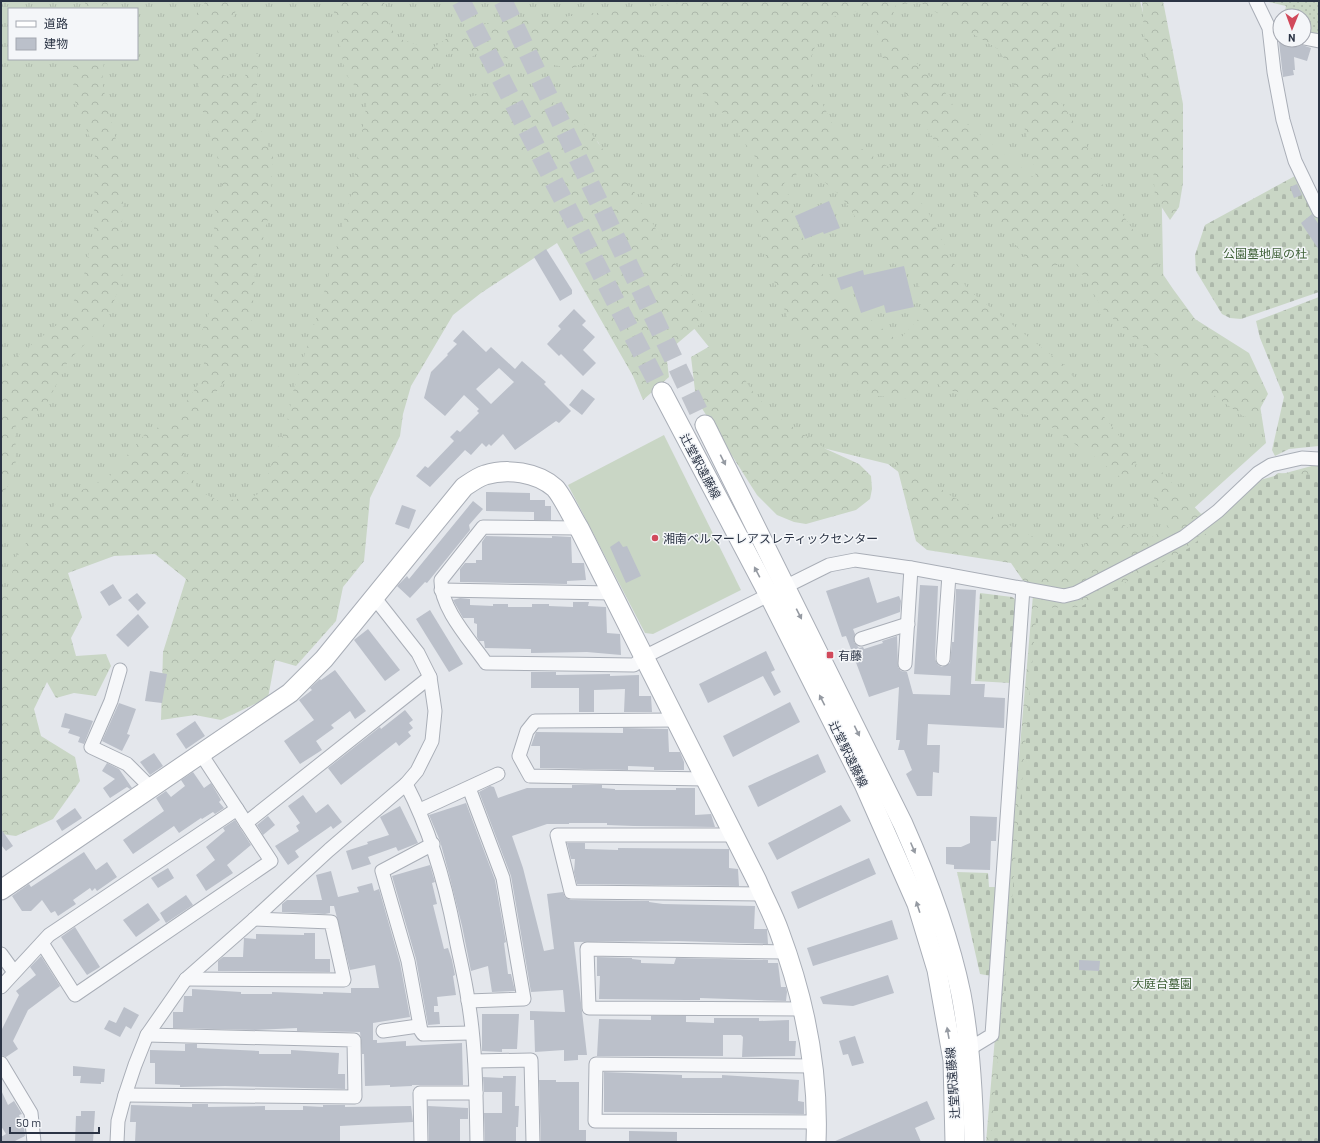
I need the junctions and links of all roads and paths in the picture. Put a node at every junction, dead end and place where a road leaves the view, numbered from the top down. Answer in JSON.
{"nodes":[{"id":1,"x":1256,"y":1,"type":"edge"},
{"id":2,"x":1272,"y":27,"type":"edge"},
{"id":3,"x":1274,"y":48,"type":"edge"},
{"id":4,"x":1319,"y":211,"type":"edge"},
{"id":5,"x":662,"y":392,"type":"tunnel mouth"},
{"id":6,"x":705,"y":426,"type":"tunnel mouth"},
{"id":7,"x":1319,"y":459,"type":"edge"},
{"id":8,"x":579,"y":528,"type":"junction"},
{"id":9,"x":911,"y":568,"type":"junction"},
{"id":10,"x":949,"y":575,"type":"junction"},
{"id":11,"x":786,"y":586,"type":"junction"},
{"id":12,"x":1023,"y":588,"type":"junction"},
{"id":13,"x":441,"y":590,"type":"junction"},
{"id":14,"x":612,"y":593,"type":"junction"},
{"id":15,"x":769,"y":594,"type":"junction"},
{"id":16,"x":374,"y":597,"type":"junction"},
{"id":17,"x":908,"y":624,"type":"junction"},
{"id":18,"x":861,"y":638,"type":"dead end"},
{"id":19,"x":644,"y":657,"type":"junction"},
{"id":20,"x":943,"y":659,"type":"dead end"},
{"id":21,"x":906,"y":664,"type":"dead end"},
{"id":22,"x":120,"y":670,"type":"dead end"},
{"id":23,"x":430,"y":677,"type":"junction"},
{"id":24,"x":676,"y":720,"type":"junction"},
{"id":25,"x":201,"y":754,"type":"junction"},
{"id":26,"x":498,"y":774,"type":"dead end"},
{"id":27,"x":705,"y":779,"type":"junction"},
{"id":28,"x":406,"y":784,"type":"junction"},
{"id":29,"x":151,"y":788,"type":"junction"},
{"id":30,"x":469,"y":788,"type":"junction"},
{"id":31,"x":237,"y":809,"type":"junction"},
{"id":32,"x":420,"y":810,"type":"junction"},
{"id":33,"x":246,"y":824,"type":"junction"},
{"id":34,"x":733,"y":835,"type":"junction"},
{"id":35,"x":433,"y":844,"type":"junction"},
{"id":36,"x":1,"y":890,"type":"edge"},
{"id":37,"x":762,"y":894,"type":"junction"},
{"id":38,"x":254,"y":920,"type":"junction"},
{"id":39,"x":42,"y":942,"type":"junction"},
{"id":40,"x":786,"y":952,"type":"junction"},
{"id":41,"x":1,"y":954,"type":"edge"},
{"id":42,"x":14,"y":972,"type":"junction"},
{"id":43,"x":186,"y":979,"type":"junction"},
{"id":44,"x":1,"y":987,"type":"edge"},
{"id":45,"x":468,"y":1001,"type":"junction"},
{"id":46,"x":802,"y":1009,"type":"junction"},
{"id":47,"x":418,"y":1026,"type":"junction"},
{"id":48,"x":383,"y":1032,"type":"dead end"},
{"id":49,"x":471,"y":1033,"type":"junction"},
{"id":50,"x":147,"y":1035,"type":"junction"},
{"id":51,"x":969,"y":1049,"type":"junction"},
{"id":52,"x":475,"y":1061,"type":"junction"},
{"id":53,"x":1,"y":1063,"type":"edge"},
{"id":54,"x":813,"y":1066,"type":"junction"},
{"id":55,"x":476,"y":1093,"type":"junction"},
{"id":56,"x":125,"y":1095,"type":"junction"},
{"id":57,"x":817,"y":1122,"type":"junction"},
{"id":58,"x":34,"y":1142,"type":"edge"},
{"id":59,"x":117,"y":1142,"type":"edge"},
{"id":60,"x":421,"y":1142,"type":"edge"},
{"id":61,"x":477,"y":1142,"type":"edge"},
{"id":62,"x":533,"y":1142,"type":"edge"},
{"id":63,"x":816,"y":1142,"type":"edge"},
{"id":64,"x":956,"y":1142,"type":"edge"},
{"id":65,"x":974,"y":1142,"type":"edge"}],
"edges":[{"from":1,"to":2,"type":"street"},
{"from":3,"to":4,"type":"street"},
{"from":15,"to":5,"type":"street","name":"辻堂駅遠藤線","one_way":true},
{"from":6,"to":11,"type":"street","name":"辻堂駅遠藤線","one_way":true},
{"from":7,"to":12,"type":"street"},
{"from":8,"to":13,"type":"street"},
{"from":8,"to":14,"type":"street"},
{"from":8,"to":16,"type":"street"},
{"from":9,"to":10,"type":"street"},
{"from":9,"to":11,"type":"street"},
{"from":9,"to":17,"type":"street"},
{"from":10,"to":12,"type":"street"},
{"from":10,"to":20,"type":"street"},
{"from":11,"to":15,"type":"street"},
{"from":11,"to":51,"type":"street","name":"辻堂駅遠藤線","one_way":true},
{"from":12,"to":51,"type":"street"},
{"from":13,"to":14,"type":"street"},
{"from":13,"to":19,"type":"street"},
{"from":14,"to":19,"type":"street"},
{"from":15,"to":19,"type":"street"},
{"from":64,"to":15,"type":"street","name":"辻堂駅遠藤線","one_way":true},
{"from":16,"to":23,"type":"street"},
{"from":16,"to":25,"type":"street"},
{"from":17,"to":18,"type":"street"},
{"from":17,"to":21,"type":"street"},
{"from":19,"to":24,"type":"street"},
{"from":22,"to":29,"type":"street"},
{"from":23,"to":28,"type":"street"},
{"from":23,"to":33,"type":"street"},
{"from":24,"to":27,"type":"street"},
{"from":24,"to":27,"type":"street"},
{"from":25,"to":29,"type":"street"},
{"from":25,"to":31,"type":"street"},
{"from":26,"to":30,"type":"street"},
{"from":27,"to":34,"type":"street"},
{"from":28,"to":32,"type":"street"},
{"from":28,"to":38,"type":"street"},
{"from":29,"to":36,"type":"street"},
{"from":30,"to":32,"type":"street"},
{"from":30,"to":45,"type":"street"},
{"from":31,"to":33,"type":"street"},
{"from":31,"to":39,"type":"street"},
{"from":32,"to":35,"type":"street"},
{"from":33,"to":39,"type":"street"},
{"from":34,"to":37,"type":"street"},
{"from":34,"to":37,"type":"street"},
{"from":35,"to":45,"type":"street"},
{"from":35,"to":47,"type":"street"},
{"from":37,"to":40,"type":"street"},
{"from":38,"to":43,"type":"street"},
{"from":38,"to":43,"type":"street"},
{"from":39,"to":42,"type":"street"},
{"from":40,"to":46,"type":"street"},
{"from":40,"to":46,"type":"street"},
{"from":41,"to":42,"type":"street"},
{"from":42,"to":44,"type":"street"},
{"from":43,"to":50,"type":"street"},
{"from":45,"to":49,"type":"street"},
{"from":46,"to":54,"type":"street"},
{"from":47,"to":48,"type":"street"},
{"from":47,"to":49,"type":"street"},
{"from":49,"to":52,"type":"street"},
{"from":50,"to":56,"type":"street"},
{"from":50,"to":56,"type":"street"},
{"from":51,"to":65,"type":"street","name":"辻堂駅遠藤線"},
{"from":52,"to":55,"type":"street"},
{"from":52,"to":62,"type":"street"},
{"from":53,"to":58,"type":"street"},
{"from":54,"to":57,"type":"street"},
{"from":54,"to":57,"type":"street"},
{"from":55,"to":60,"type":"street"},
{"from":55,"to":61,"type":"street"},
{"from":56,"to":59,"type":"street"},
{"from":57,"to":63,"type":"street"}]}
